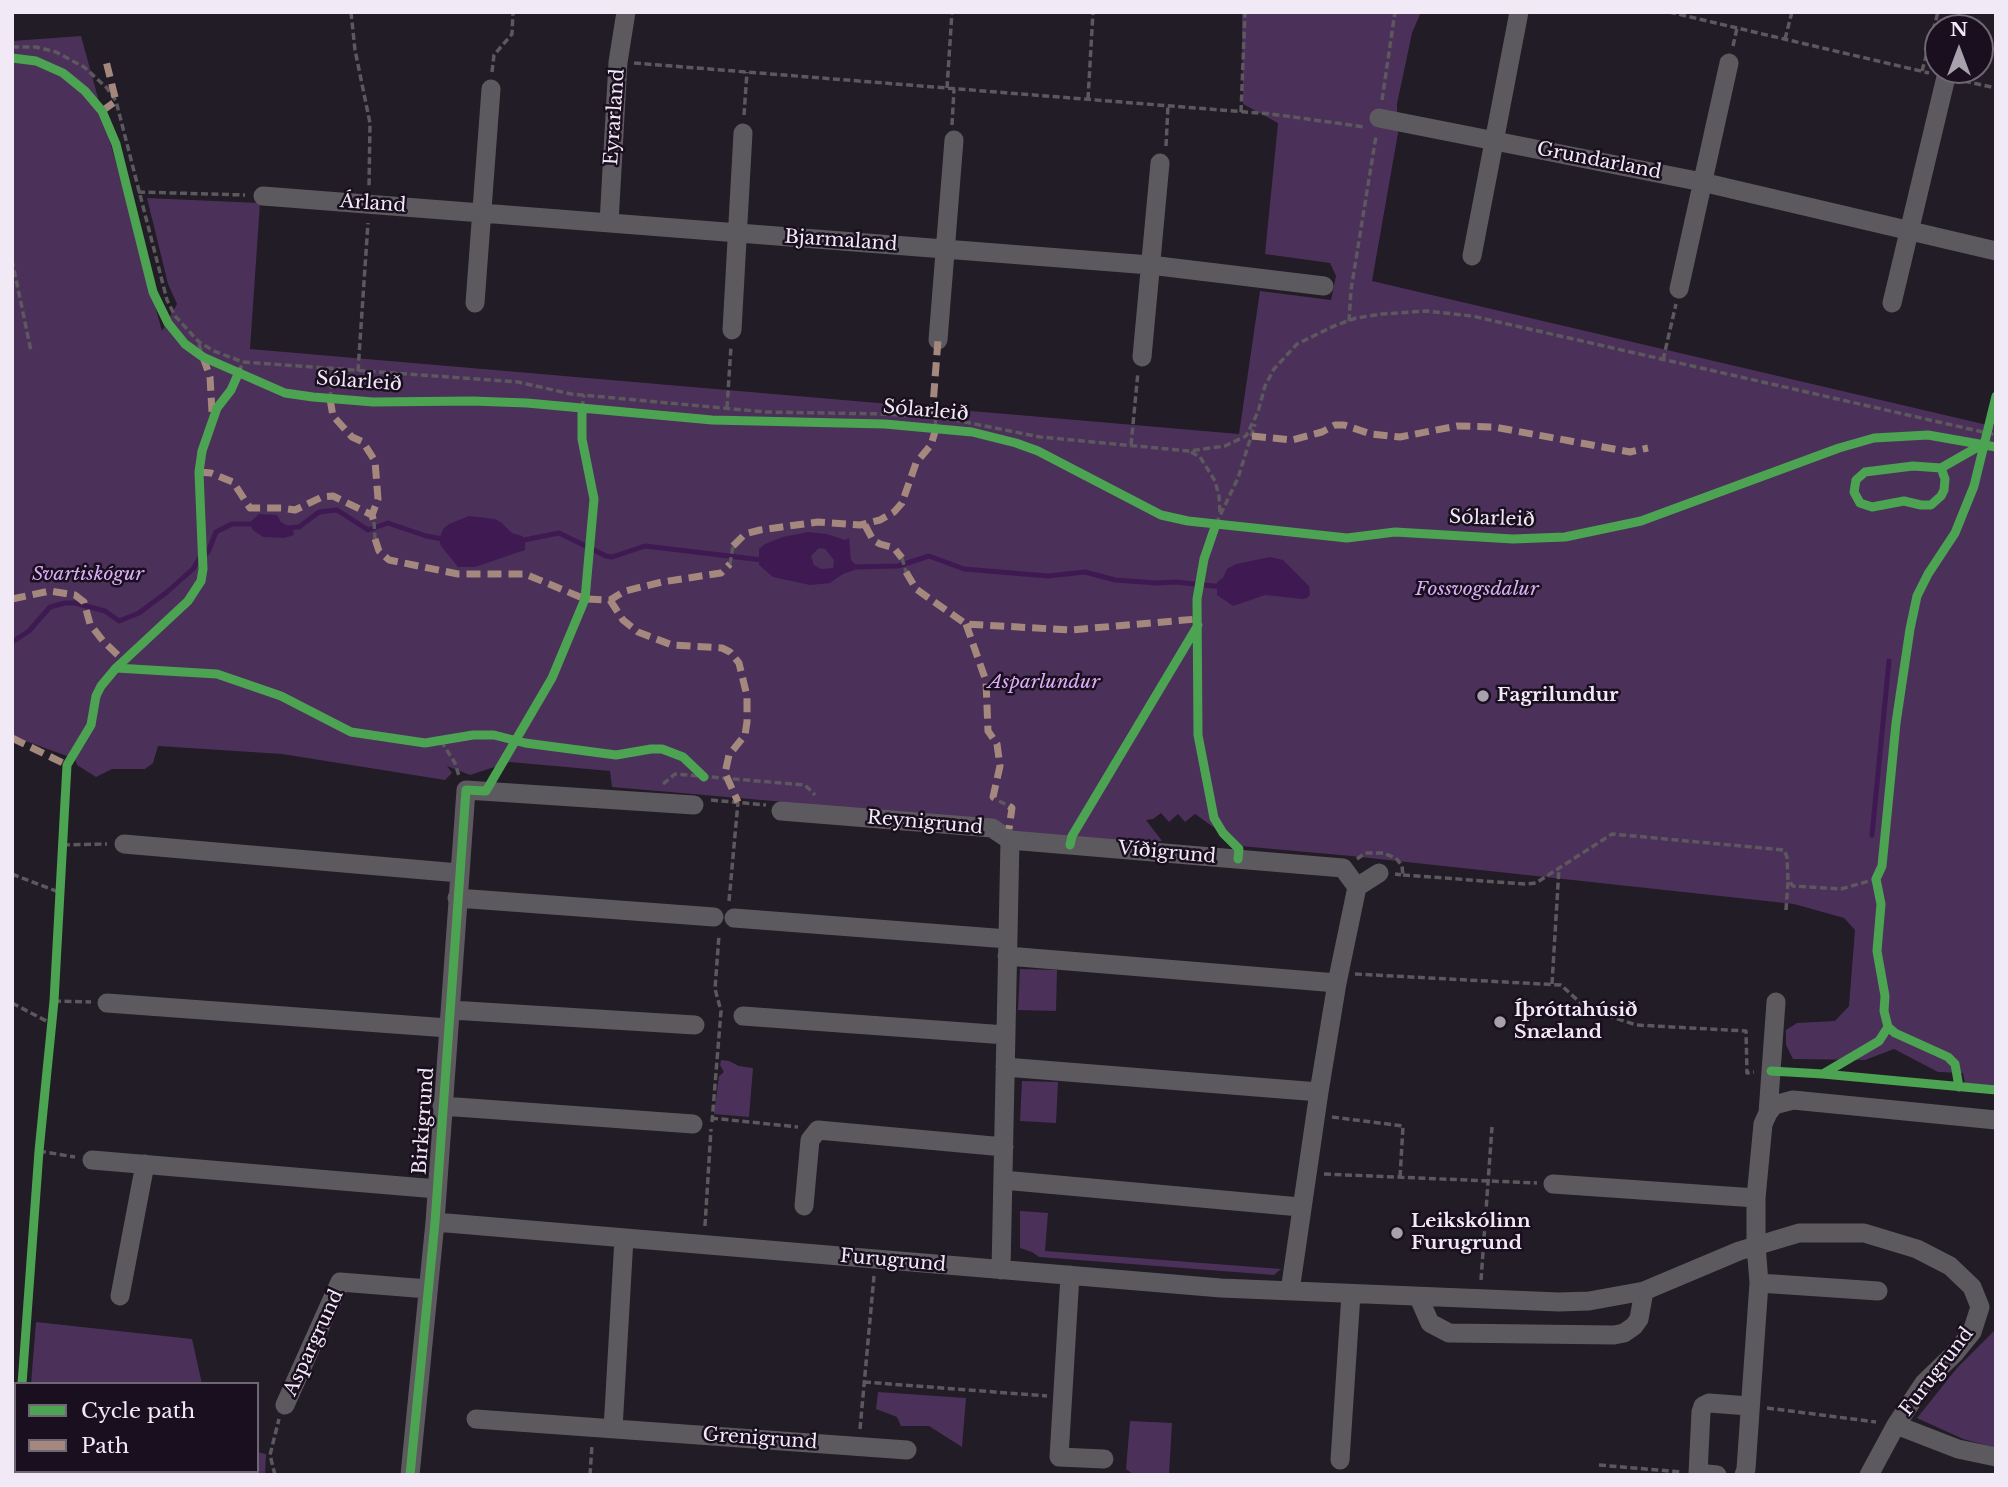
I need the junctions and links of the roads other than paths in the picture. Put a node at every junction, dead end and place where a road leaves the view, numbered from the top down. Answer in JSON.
{"nodes":[{"id":1,"x":626,"y":12,"type":"edge"},
{"id":2,"x":1519,"y":12,"type":"edge"},
{"id":3,"x":1729,"y":63,"type":"dead end"},
{"id":4,"x":1944,"y":84,"type":"edge"},
{"id":5,"x":491,"y":89,"type":"road end"},
{"id":6,"x":1379,"y":118,"type":"road end"},
{"id":7,"x":743,"y":133,"type":"road end"},
{"id":8,"x":954,"y":139,"type":"road end"},
{"id":9,"x":1495,"y":140,"type":"junction"},
{"id":10,"x":1160,"y":163,"type":"road end"},
{"id":11,"x":1702,"y":182,"type":"junction"},
{"id":12,"x":264,"y":196,"type":"road end"},
{"id":13,"x":482,"y":213,"type":"junction"},
{"id":14,"x":608,"y":223,"type":"junction"},
{"id":15,"x":1908,"y":230,"type":"junction"},
{"id":16,"x":737,"y":233,"type":"junction"},
{"id":17,"x":946,"y":249,"type":"junction"},
{"id":18,"x":1996,"y":251,"type":"edge"},
{"id":19,"x":1472,"y":256,"type":"dead end"},
{"id":20,"x":1150,"y":265,"type":"junction"},
{"id":21,"x":1324,"y":286,"type":"dead end"},
{"id":22,"x":1679,"y":289,"type":"dead end"},
{"id":23,"x":475,"y":303,"type":"dead end"},
{"id":24,"x":1892,"y":303,"type":"dead end"},
{"id":25,"x":732,"y":330,"type":"road end"},
{"id":26,"x":938,"y":340,"type":"dead end"},
{"id":27,"x":1142,"y":357,"type":"road end"},
{"id":28,"x":694,"y":805,"type":"road end"},
{"id":29,"x":780,"y":811,"type":"road end"},
{"id":30,"x":1010,"y":840,"type":"junction"},
{"id":31,"x":124,"y":844,"type":"road end"},
{"id":32,"x":458,"y":873,"type":"junction"},
{"id":33,"x":1379,"y":873,"type":"dead end"},
{"id":34,"x":1357,"y":887,"type":"junction"},
{"id":35,"x":457,"y":898,"type":"junction"},
{"id":36,"x":1007,"y":948,"type":"junction"},
{"id":37,"x":1338,"y":978,"type":"junction"},
{"id":38,"x":1776,"y":1002,"type":"dead end"},
{"id":39,"x":107,"y":1003,"type":"road end"},
{"id":40,"x":743,"y":1016,"type":"road end"},
{"id":41,"x":449,"y":1019,"type":"junction"},
{"id":42,"x":695,"y":1025,"type":"road end"},
{"id":43,"x":1006,"y":1035,"type":"junction"},
{"id":44,"x":1005,"y":1067,"type":"junction"},
{"id":45,"x":1319,"y":1092,"type":"junction"},
{"id":46,"x":443,"y":1105,"type":"junction"},
{"id":47,"x":1768,"y":1113,"type":"junction"},
{"id":48,"x":1996,"y":1120,"type":"edge"},
{"id":49,"x":693,"y":1124,"type":"road end"},
{"id":50,"x":1004,"y":1147,"type":"junction"},
{"id":51,"x":92,"y":1160,"type":"road end"},
{"id":52,"x":145,"y":1164,"type":"junction"},
{"id":53,"x":1003,"y":1180,"type":"junction"},
{"id":54,"x":1553,"y":1184,"type":"road end"},
{"id":55,"x":437,"y":1189,"type":"junction"},
{"id":56,"x":1756,"y":1198,"type":"junction"},
{"id":57,"x":804,"y":1206,"type":"dead end"},
{"id":58,"x":1300,"y":1207,"type":"junction"},
{"id":59,"x":435,"y":1222,"type":"junction"},
{"id":60,"x":624,"y":1238,"type":"junction"},
{"id":61,"x":1756,"y":1245,"type":"junction"},
{"id":62,"x":1001,"y":1270,"type":"junction"},
{"id":63,"x":1070,"y":1275,"type":"junction"},
{"id":64,"x":1759,"y":1283,"type":"junction"},
{"id":65,"x":428,"y":1289,"type":"junction"},
{"id":66,"x":1290,"y":1291,"type":"junction"},
{"id":67,"x":1644,"y":1291,"type":"junction"},
{"id":68,"x":1878,"y":1291,"type":"dead end"},
{"id":69,"x":1351,"y":1294,"type":"junction"},
{"id":70,"x":120,"y":1296,"type":"dead end"},
{"id":71,"x":1419,"y":1298,"type":"junction"},
{"id":72,"x":285,"y":1405,"type":"road end"},
{"id":73,"x":1749,"y":1406,"type":"junction"},
{"id":74,"x":476,"y":1419,"type":"dead end"},
{"id":75,"x":1896,"y":1425,"type":"junction"},
{"id":76,"x":603,"y":1428,"type":"junction"},
{"id":77,"x":907,"y":1450,"type":"dead end"},
{"id":78,"x":1996,"y":1457,"type":"edge"},
{"id":79,"x":1104,"y":1459,"type":"dead end"},
{"id":80,"x":1340,"y":1460,"type":"dead end"},
{"id":81,"x":1707,"y":1474,"type":"edge"},
{"id":82,"x":410,"y":1475,"type":"edge"},
{"id":83,"x":1744,"y":1475,"type":"edge"},
{"id":84,"x":1869,"y":1475,"type":"edge"}],
"edges":[{"from":1,"to":14,"type":"street","name":"Eyrarland"},
{"from":2,"to":9,"type":"street"},
{"from":3,"to":11,"type":"street"},
{"from":4,"to":15,"type":"street"},
{"from":5,"to":13,"type":"street"},
{"from":6,"to":9,"type":"street","name":"Grundarland"},
{"from":7,"to":16,"type":"street"},
{"from":8,"to":17,"type":"street"},
{"from":9,"to":11,"type":"street","name":"Grundarland"},
{"from":9,"to":19,"type":"street"},
{"from":10,"to":20,"type":"street"},
{"from":11,"to":15,"type":"street","name":"Grundarland"},
{"from":11,"to":22,"type":"street"},
{"from":12,"to":13,"type":"street","name":"Árland"},
{"from":13,"to":14,"type":"street","name":"Árland"},
{"from":13,"to":23,"type":"street"},
{"from":14,"to":16,"type":"street","name":"Bjarmaland"},
{"from":15,"to":18,"type":"street","name":"Grundarland"},
{"from":15,"to":24,"type":"street"},
{"from":16,"to":17,"type":"street","name":"Bjarmaland"},
{"from":16,"to":25,"type":"street"},
{"from":17,"to":20,"type":"street","name":"Bjarmaland"},
{"from":17,"to":26,"type":"street"},
{"from":20,"to":21,"type":"street","name":"Bjarmaland"},
{"from":20,"to":27,"type":"street"},
{"from":28,"to":32,"type":"street","name":"Birkigrund"},
{"from":29,"to":30,"type":"street","name":"Reynigrund"},
{"from":30,"to":34,"type":"street","name":"Víðigrund"},
{"from":30,"to":36,"type":"street","name":"Reynigrund"},
{"from":31,"to":32,"type":"street"},
{"from":32,"to":35,"type":"street","name":"Birkigrund"},
{"from":33,"to":34,"type":"street"},
{"from":34,"to":37,"type":"street"},
{"from":35,"to":36,"type":"street"},
{"from":35,"to":41,"type":"street","name":"Birkigrund"},
{"from":36,"to":37,"type":"street"},
{"from":36,"to":43,"type":"street","name":"Reynigrund"},
{"from":37,"to":45,"type":"street"},
{"from":38,"to":47,"type":"street"},
{"from":39,"to":41,"type":"street"},
{"from":40,"to":43,"type":"street"},
{"from":41,"to":42,"type":"street"},
{"from":41,"to":46,"type":"street","name":"Birkigrund"},
{"from":43,"to":44,"type":"street","name":"Reynigrund"},
{"from":44,"to":45,"type":"street"},
{"from":44,"to":50,"type":"street","name":"Reynigrund"},
{"from":45,"to":58,"type":"street"},
{"from":46,"to":49,"type":"street","name":"Birkigrund"},
{"from":46,"to":55,"type":"street","name":"Birkigrund"},
{"from":47,"to":48,"type":"street"},
{"from":47,"to":56,"type":"street"},
{"from":50,"to":53,"type":"street","name":"Reynigrund"},
{"from":50,"to":57,"type":"street"},
{"from":51,"to":52,"type":"street","name":"Birkigrund"},
{"from":52,"to":55,"type":"street","name":"Birkigrund"},
{"from":52,"to":70,"type":"street"},
{"from":53,"to":58,"type":"street"},
{"from":53,"to":62,"type":"street","name":"Reynigrund"},
{"from":54,"to":56,"type":"street"},
{"from":55,"to":59,"type":"street","name":"Birkigrund"},
{"from":56,"to":61,"type":"street"},
{"from":58,"to":66,"type":"street"},
{"from":59,"to":60,"type":"street","name":"Furugrund"},
{"from":59,"to":65,"type":"street","name":"Birkigrund"},
{"from":60,"to":62,"type":"street","name":"Furugrund"},
{"from":60,"to":76,"type":"street"},
{"from":61,"to":64,"type":"street"},
{"from":61,"to":67,"type":"street","name":"Furugrund"},
{"from":61,"to":75,"type":"street","name":"Furugrund"},
{"from":62,"to":63,"type":"street","name":"Furugrund"},
{"from":63,"to":66,"type":"street","name":"Furugrund"},
{"from":63,"to":79,"type":"street"},
{"from":64,"to":68,"type":"street"},
{"from":64,"to":73,"type":"street"},
{"from":65,"to":72,"type":"street","name":"Aspargrund"},
{"from":65,"to":82,"type":"street","name":"Birkigrund"},
{"from":66,"to":69,"type":"street","name":"Furugrund"},
{"from":67,"to":71,"type":"street","name":"Furugrund"},
{"from":67,"to":71,"type":"street"},
{"from":69,"to":71,"type":"street","name":"Furugrund"},
{"from":69,"to":80,"type":"street"},
{"from":73,"to":81,"type":"street"},
{"from":73,"to":83,"type":"street"},
{"from":74,"to":76,"type":"street","name":"Grenigrund"},
{"from":75,"to":78,"type":"street"},
{"from":75,"to":84,"type":"street","name":"Furugrund"},
{"from":76,"to":77,"type":"street","name":"Grenigrund"}]}
